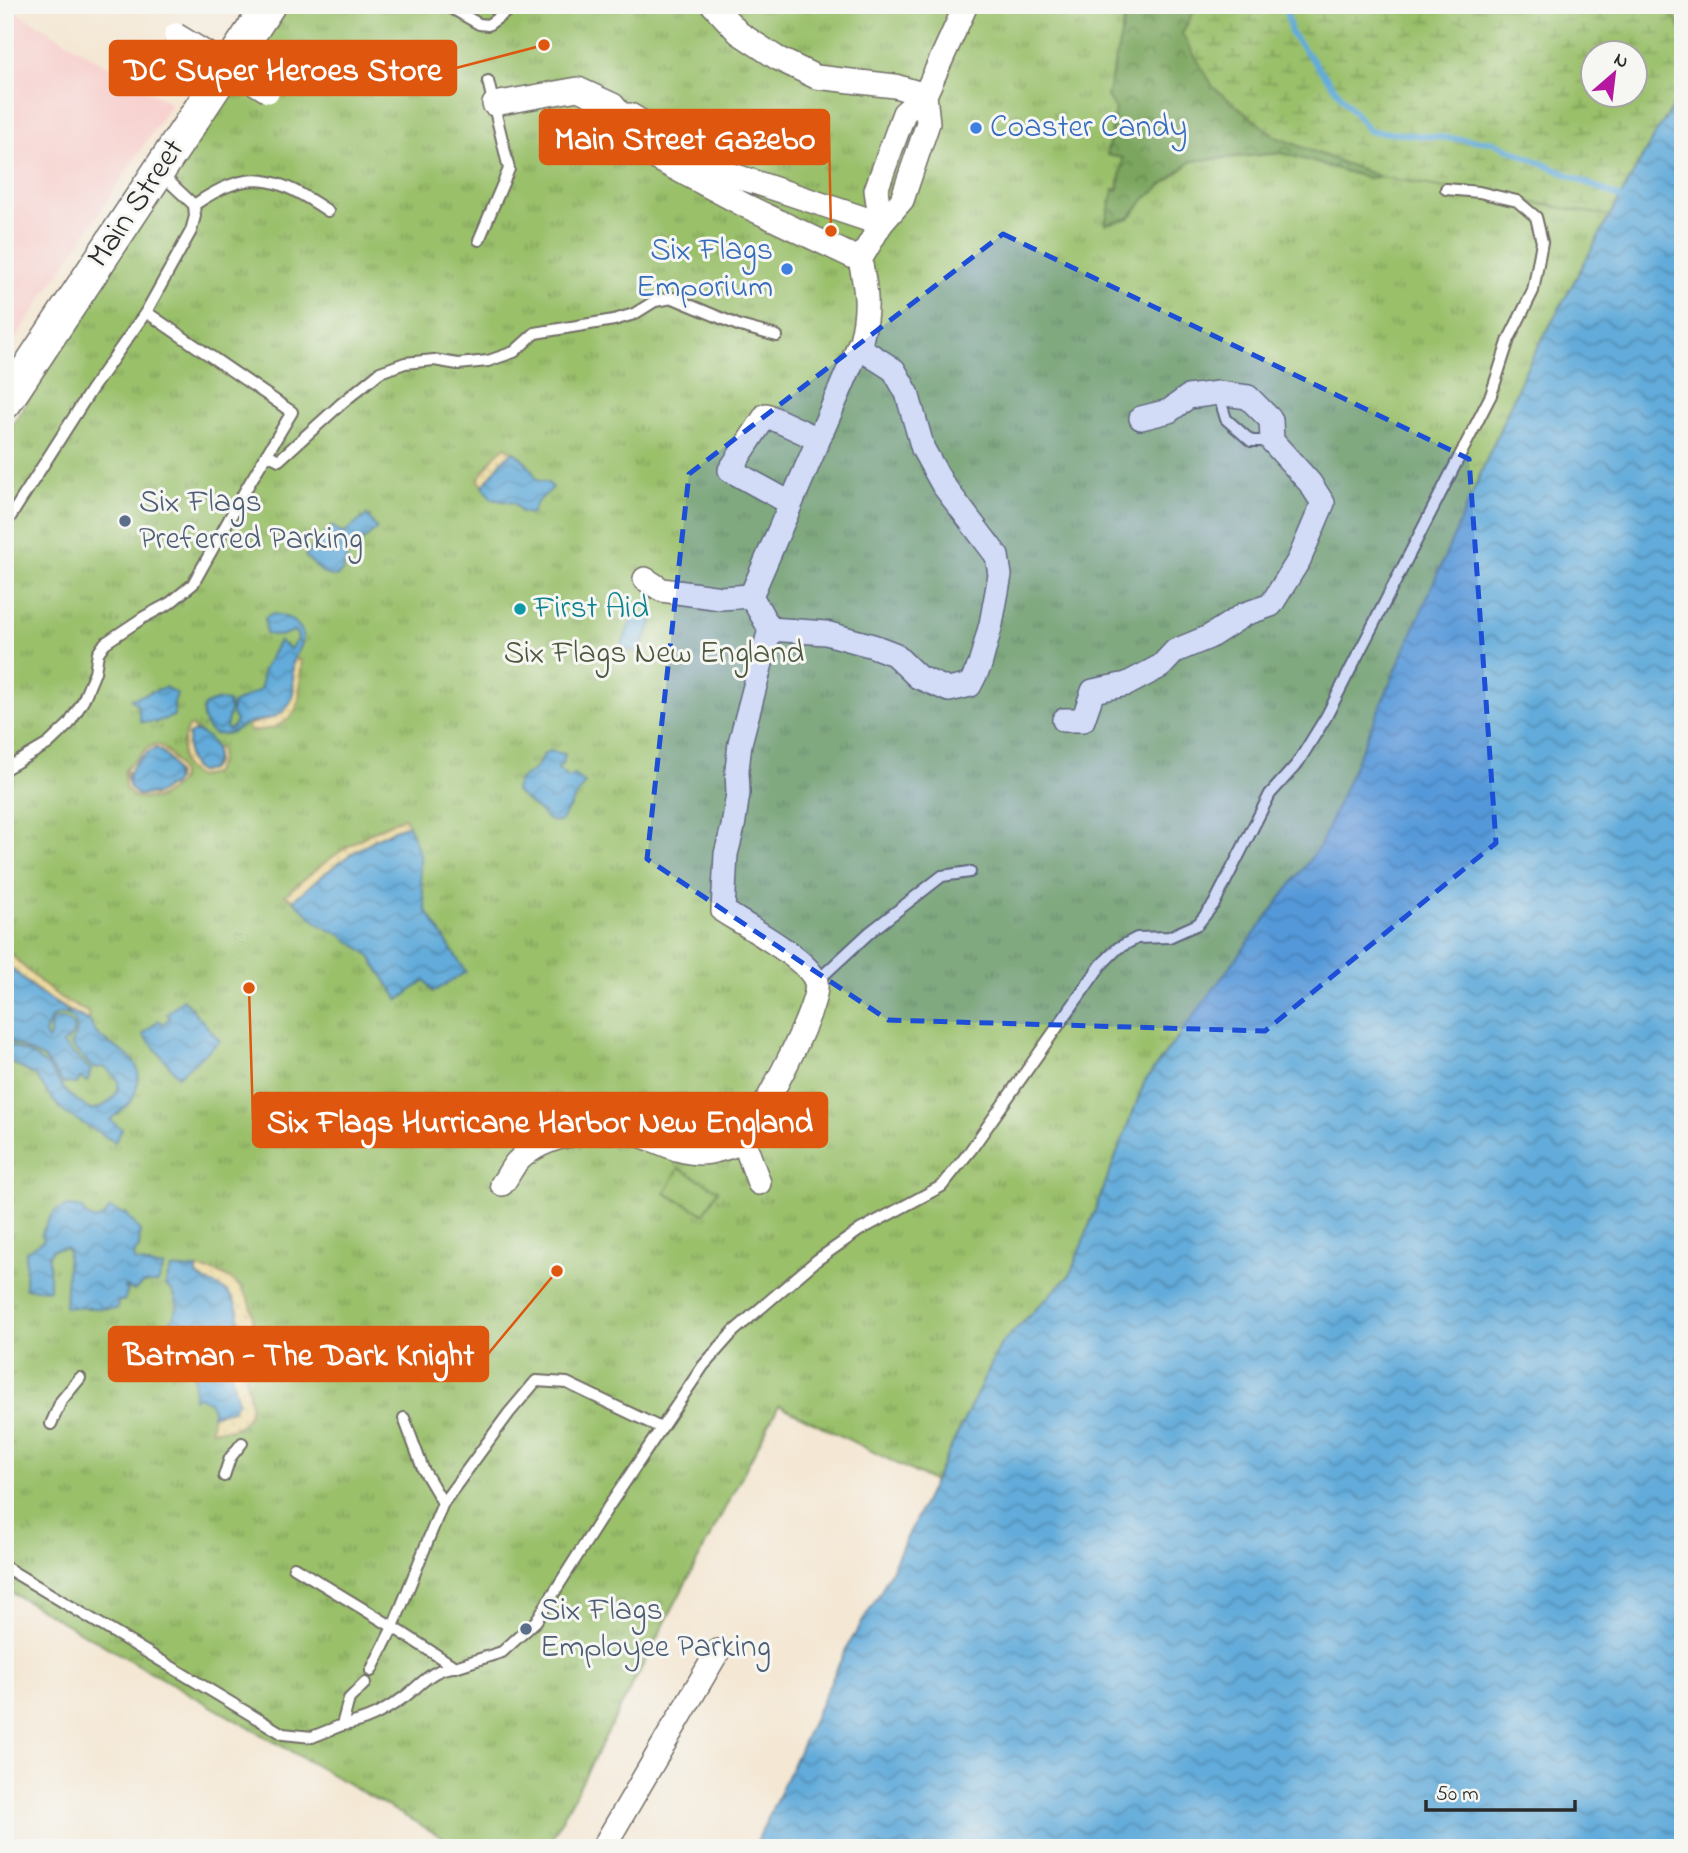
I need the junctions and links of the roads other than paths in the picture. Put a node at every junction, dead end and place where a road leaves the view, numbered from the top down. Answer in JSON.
{"nodes":[{"id":1,"x":269,"y":5,"type":"edge"},
{"id":2,"x":446,"y":5,"type":"edge"},
{"id":3,"x":713,"y":5,"type":"edge"},
{"id":4,"x":966,"y":5,"type":"edge"},
{"id":5,"x":506,"y":12,"type":"dead end"},
{"id":6,"x":176,"y":35,"type":"dead end"},
{"id":7,"x":488,"y":81,"type":"dead end"},
{"id":8,"x":268,"y":91,"type":"dead end"},
{"id":9,"x":925,"y":95,"type":"junction"},
{"id":10,"x":494,"y":104,"type":"junction"},
{"id":11,"x":612,"y":105,"type":"junction"},
{"id":12,"x":159,"y":172,"type":"junction"},
{"id":13,"x":1446,"y":189,"type":"dead end"},
{"id":14,"x":194,"y":205,"type":"junction"},
{"id":15,"x":328,"y":211,"type":"dead end"},
{"id":16,"x":881,"y":225,"type":"junction"},
{"id":17,"x":480,"y":240,"type":"dead end"},
{"id":18,"x":860,"y":260,"type":"junction"},
{"id":19,"x":146,"y":313,"type":"junction"},
{"id":20,"x":777,"y":336,"type":"dead end"},
{"id":21,"x":858,"y":347,"type":"junction"},
{"id":22,"x":5,"y":403,"type":"edge"},
{"id":23,"x":1141,"y":418,"type":"dead end"},
{"id":24,"x":818,"y":439,"type":"junction"},
{"id":25,"x":267,"y":454,"type":"junction"},
{"id":26,"x":790,"y":503,"type":"junction"},
{"id":27,"x":5,"y":525,"type":"edge"},
{"id":28,"x":645,"y":579,"type":"dead end"},
{"id":29,"x":751,"y":596,"type":"junction"},
{"id":30,"x":770,"y":629,"type":"junction"},
{"id":31,"x":1064,"y":720,"type":"dead end"},
{"id":32,"x":5,"y":769,"type":"edge"},
{"id":33,"x":970,"y":872,"type":"dead end"},
{"id":34,"x":816,"y":982,"type":"junction"},
{"id":35,"x":744,"y":1142,"type":"junction"},
{"id":36,"x":760,"y":1183,"type":"dead end"},
{"id":37,"x":502,"y":1184,"type":"dead end"},
{"id":38,"x":80,"y":1378,"type":"dead end"},
{"id":39,"x":404,"y":1418,"type":"dead end"},
{"id":40,"x":51,"y":1424,"type":"dead end"},
{"id":41,"x":661,"y":1429,"type":"junction"},
{"id":42,"x":242,"y":1443,"type":"dead end"},
{"id":43,"x":224,"y":1476,"type":"dead end"},
{"id":44,"x":443,"y":1503,"type":"junction"},
{"id":45,"x":5,"y":1567,"type":"edge"},
{"id":46,"x":294,"y":1567,"type":"dead end"},
{"id":47,"x":393,"y":1627,"type":"junction"},
{"id":48,"x":718,"y":1651,"type":"dead end"},
{"id":49,"x":455,"y":1667,"type":"junction"},
{"id":50,"x":371,"y":1671,"type":"dead end"},
{"id":51,"x":365,"y":1683,"type":"dead end"},
{"id":52,"x":342,"y":1725,"type":"junction"},
{"id":53,"x":603,"y":1848,"type":"edge"}],
"edges":[{"from":1,"to":12,"type":"main road","name":"Main Street"},
{"from":2,"to":5,"type":"lane"},
{"from":3,"to":9,"type":"street"},
{"from":4,"to":9,"type":"street"},
{"from":6,"to":8,"type":"street","bridge":true},
{"from":7,"to":10,"type":"lane"},
{"from":9,"to":16,"type":"street"},
{"from":10,"to":11,"type":"street"},
{"from":10,"to":17,"type":"lane"},
{"from":11,"to":16,"type":"street"},
{"from":11,"to":18,"type":"street"},
{"from":12,"to":14,"type":"lane"},
{"from":12,"to":22,"type":"main road","name":"Main Street"},
{"from":13,"to":41,"type":"lane"},
{"from":14,"to":15,"type":"lane"},
{"from":14,"to":19,"type":"lane"},
{"from":16,"to":18,"type":"street"},
{"from":18,"to":21,"type":"street"},
{"from":19,"to":25,"type":"lane"},
{"from":19,"to":27,"type":"lane"},
{"from":20,"to":25,"type":"lane"},
{"from":21,"to":24,"type":"street"},
{"from":21,"to":30,"type":"street"},
{"from":23,"to":31,"type":"street"},
{"from":24,"to":26,"type":"street"},
{"from":24,"to":26,"type":"street"},
{"from":25,"to":32,"type":"lane"},
{"from":26,"to":29,"type":"street"},
{"from":28,"to":29,"type":"street"},
{"from":29,"to":30,"type":"street"},
{"from":30,"to":34,"type":"street"},
{"from":33,"to":34,"type":"lane"},
{"from":34,"to":35,"type":"street"},
{"from":35,"to":36,"type":"street"},
{"from":35,"to":37,"type":"street"},
{"from":38,"to":40,"type":"lane"},
{"from":39,"to":44,"type":"lane"},
{"from":41,"to":44,"type":"lane"},
{"from":41,"to":49,"type":"lane"},
{"from":42,"to":43,"type":"lane"},
{"from":44,"to":47,"type":"lane"},
{"from":45,"to":52,"type":"lane"},
{"from":46,"to":47,"type":"lane"},
{"from":47,"to":49,"type":"lane"},
{"from":47,"to":50,"type":"lane"},
{"from":48,"to":53,"type":"street"},
{"from":49,"to":52,"type":"lane"},
{"from":51,"to":52,"type":"lane"}]}
